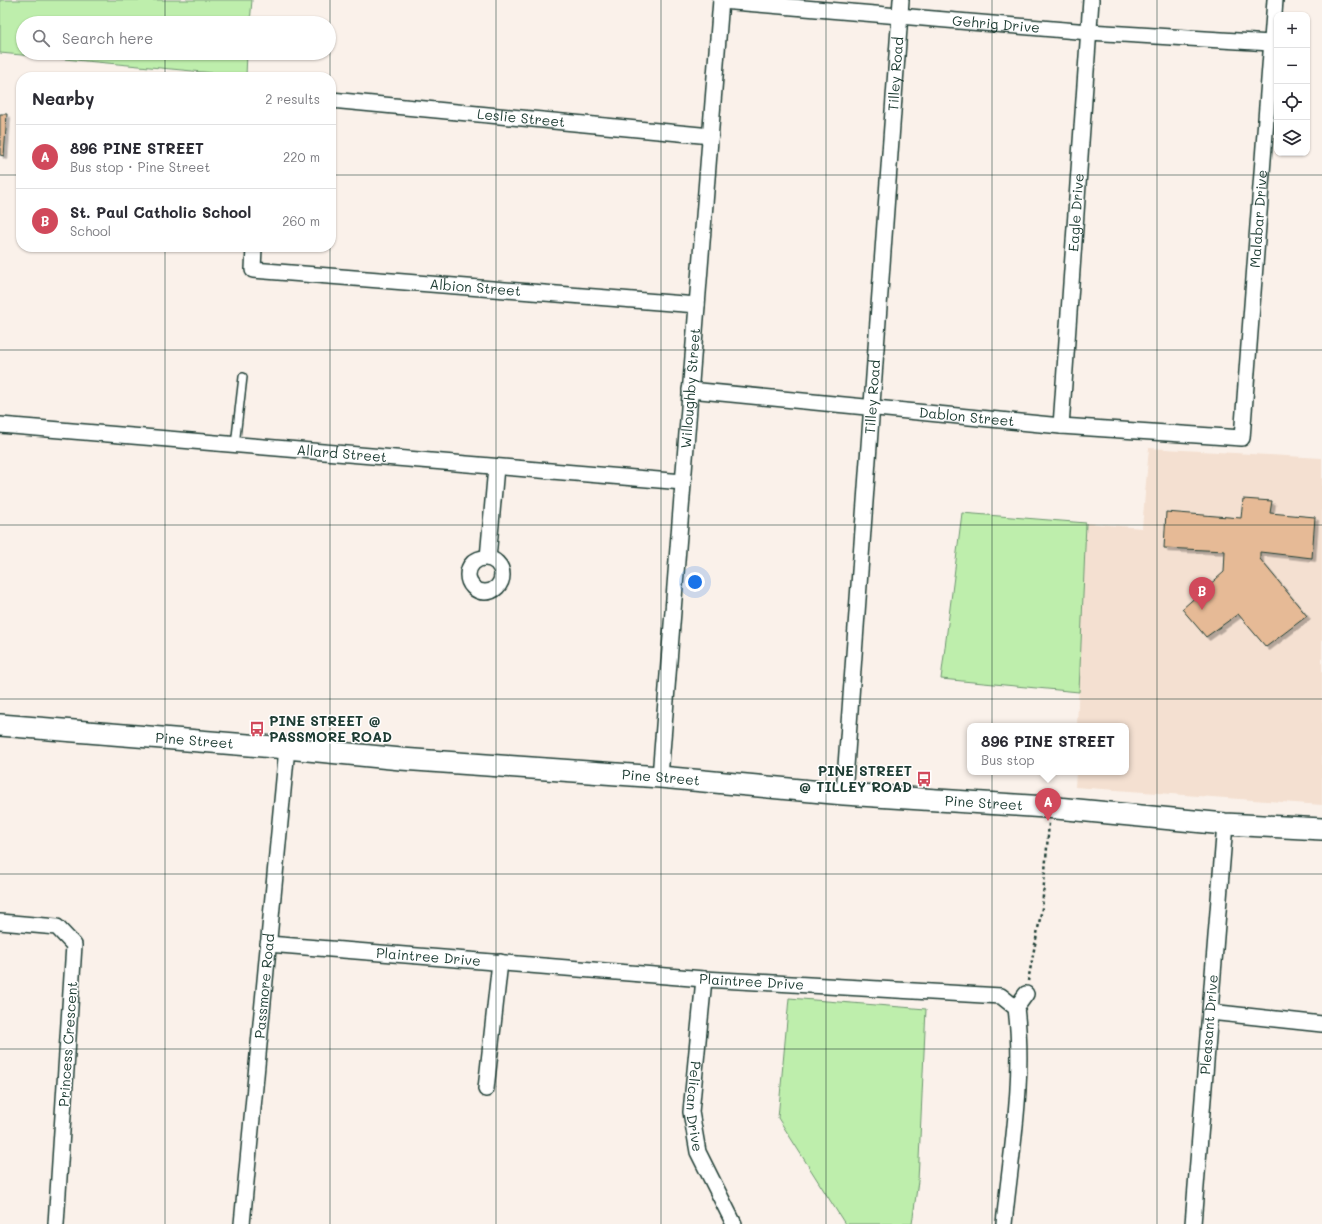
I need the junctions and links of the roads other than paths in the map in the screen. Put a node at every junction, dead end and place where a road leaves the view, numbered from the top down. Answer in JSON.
{"nodes":[{"id":1,"x":721,"y":0,"type":"edge"},
{"id":2,"x":901,"y":0,"type":"edge"},
{"id":3,"x":1091,"y":0,"type":"edge"},
{"id":4,"x":1275,"y":0,"type":"edge"},
{"id":5,"x":900,"y":16,"type":"junction"},
{"id":6,"x":1088,"y":32,"type":"junction"},
{"id":7,"x":1271,"y":43,"type":"junction"},
{"id":8,"x":336,"y":100,"type":"edge"},
{"id":9,"x":711,"y":136,"type":"junction"},
{"id":10,"x":254,"y":252,"type":"edge"},
{"id":11,"x":697,"y":305,"type":"junction"},
{"id":12,"x":244,"y":377,"type":"dead end"},
{"id":13,"x":690,"y":390,"type":"junction"},
{"id":14,"x":872,"y":408,"type":"junction"},
{"id":15,"x":0,"y":425,"type":"edge"},
{"id":16,"x":1061,"y":426,"type":"junction"},
{"id":17,"x":1242,"y":438,"type":"joint"},
{"id":18,"x":235,"y":445,"type":"junction"},
{"id":19,"x":496,"y":467,"type":"junction"},
{"id":20,"x":683,"y":482,"type":"junction"},
{"id":21,"x":488,"y":558,"type":"dead end"},
{"id":22,"x":0,"y":725,"type":"edge"},
{"id":23,"x":287,"y":748,"type":"junction"},
{"id":24,"x":660,"y":777,"type":"junction"},
{"id":25,"x":844,"y":794,"type":"junction"},
{"id":26,"x":1225,"y":824,"type":"junction"},
{"id":27,"x":1322,"y":829,"type":"edge"},
{"id":28,"x":0,"y":922,"type":"edge"},
{"id":29,"x":268,"y":944,"type":"junction"},
{"id":30,"x":500,"y":962,"type":"junction"},
{"id":31,"x":704,"y":979,"type":"junction"},
{"id":32,"x":1026,"y":994,"type":"road end"},
{"id":33,"x":1016,"y":1008,"type":"junction"},
{"id":34,"x":1210,"y":1012,"type":"junction"},
{"id":35,"x":1322,"y":1024,"type":"edge"},
{"id":36,"x":486,"y":1089,"type":"dead end"},
{"id":37,"x":56,"y":1224,"type":"edge"},
{"id":38,"x":242,"y":1224,"type":"edge"},
{"id":39,"x":734,"y":1224,"type":"edge"},
{"id":40,"x":1004,"y":1224,"type":"edge"},
{"id":41,"x":1193,"y":1224,"type":"edge"}],
"edges":[{"from":1,"to":5,"type":"street","name":"Gehrig Drive"},
{"from":1,"to":9,"type":"street","name":"Willoughby Street"},
{"from":2,"to":5,"type":"street","name":"Tilley Road"},
{"from":3,"to":6,"type":"street","name":"Eagle Drive"},
{"from":4,"to":7,"type":"street","name":"Malabar Drive"},
{"from":5,"to":6,"type":"street","name":"Gehrig Drive"},
{"from":5,"to":14,"type":"street","name":"Tilley Road"},
{"from":6,"to":7,"type":"street","name":"Gehrig Drive"},
{"from":6,"to":16,"type":"street","name":"Eagle Drive"},
{"from":7,"to":17,"type":"street","name":"Malabar Drive"},
{"from":8,"to":9,"type":"street","name":"Leslie Street"},
{"from":9,"to":11,"type":"street","name":"Willoughby Street"},
{"from":10,"to":11,"type":"street","name":"Albion Street"},
{"from":11,"to":13,"type":"street","name":"Willoughby Street"},
{"from":12,"to":18,"type":"lane"},
{"from":13,"to":14,"type":"street","name":"Dablon Street"},
{"from":13,"to":20,"type":"street","name":"Willoughby Street"},
{"from":14,"to":16,"type":"street","name":"Dablon Street"},
{"from":14,"to":25,"type":"street","name":"Tilley Road"},
{"from":15,"to":18,"type":"street","name":"Allard Street"},
{"from":16,"to":17,"type":"street","name":"Dablon Street"},
{"from":18,"to":19,"type":"street","name":"Allard Street"},
{"from":19,"to":20,"type":"street","name":"Allard Street"},
{"from":19,"to":21,"type":"street"},
{"from":20,"to":24,"type":"street","name":"Willoughby Street"},
{"from":22,"to":23,"type":"street","name":"Pine Street"},
{"from":23,"to":24,"type":"street","name":"Pine Street"},
{"from":23,"to":29,"type":"street","name":"Passmore Road"},
{"from":24,"to":25,"type":"street","name":"Pine Street"},
{"from":25,"to":26,"type":"street","name":"Pine Street"},
{"from":26,"to":27,"type":"street","name":"Pine Street"},
{"from":26,"to":34,"type":"street","name":"Pleasant Drive"},
{"from":28,"to":37,"type":"street","name":"Princess Crescent"},
{"from":29,"to":30,"type":"street","name":"Plaintree Drive"},
{"from":29,"to":38,"type":"street","name":"Passmore Road"},
{"from":30,"to":31,"type":"street","name":"Plaintree Drive"},
{"from":30,"to":36,"type":"street"},
{"from":31,"to":33,"type":"street","name":"Plaintree Drive"},
{"from":31,"to":39,"type":"street","name":"Pelican Drive"},
{"from":32,"to":33,"type":"street"},
{"from":33,"to":40,"type":"street"},
{"from":34,"to":35,"type":"street"},
{"from":34,"to":41,"type":"street","name":"Pleasant Drive"}]}
